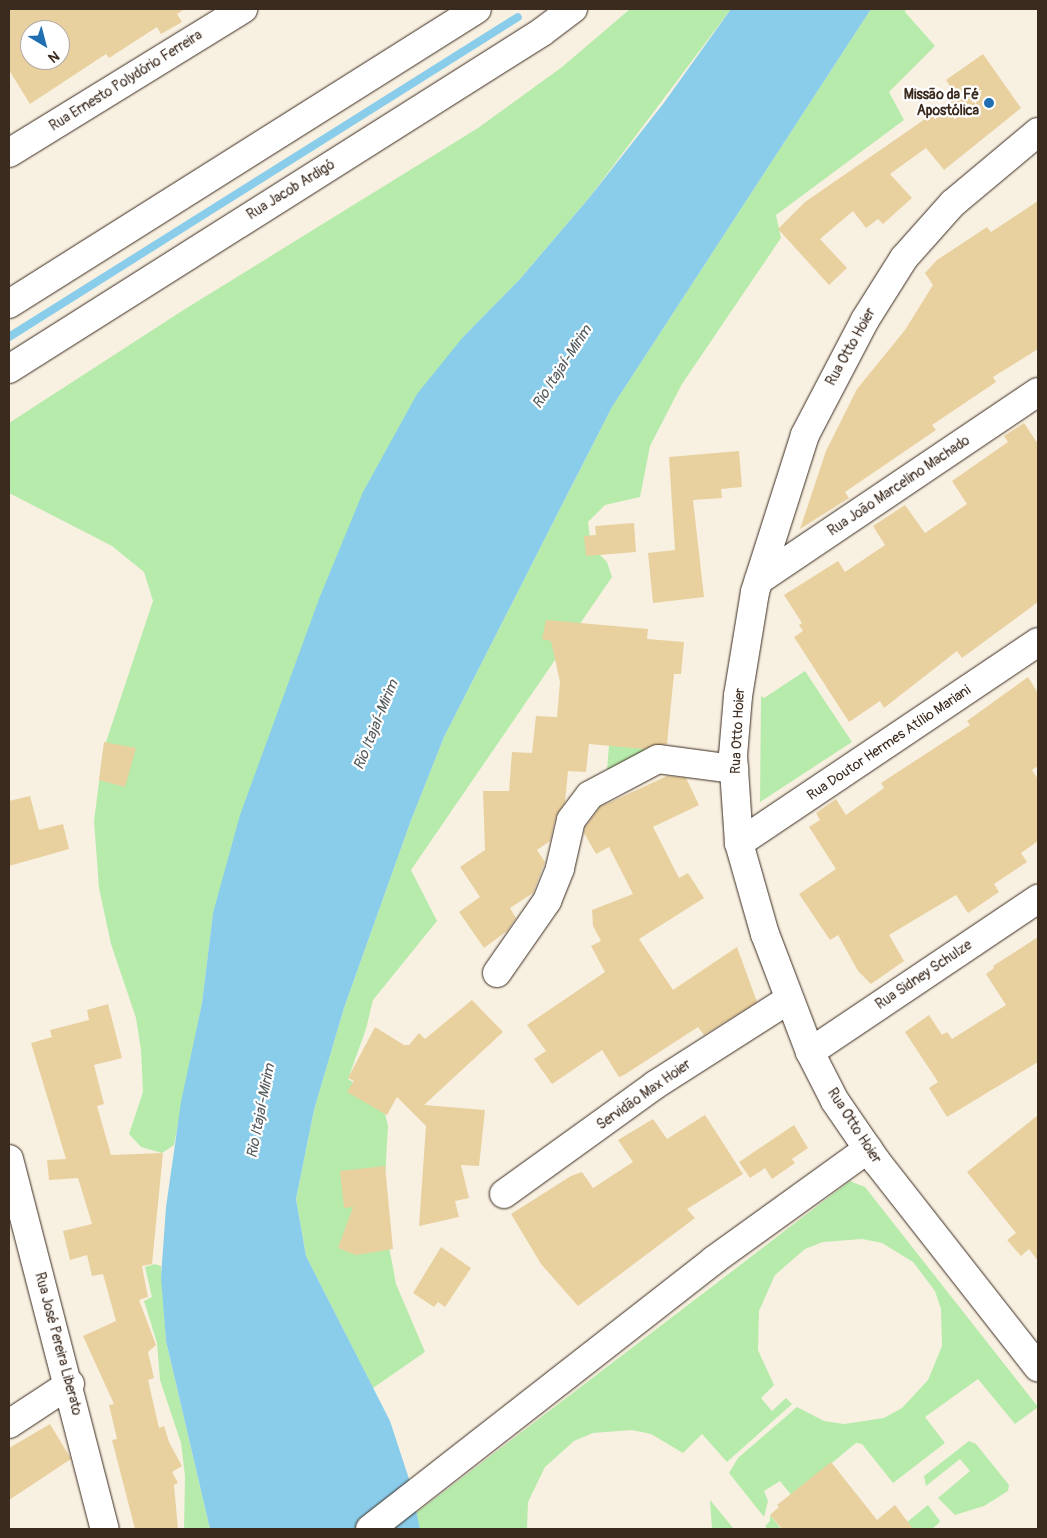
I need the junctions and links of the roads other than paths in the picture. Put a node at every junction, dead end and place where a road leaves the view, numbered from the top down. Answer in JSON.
{"nodes":[{"id":1,"x":477,"y":9,"type":"edge"},
{"id":2,"x":573,"y":9,"type":"edge"},
{"id":3,"x":238,"y":10,"type":"edge"},
{"id":4,"x":1038,"y":132,"type":"edge"},
{"id":5,"x":9,"y":153,"type":"edge"},
{"id":6,"x":9,"y":304,"type":"edge"},
{"id":7,"x":9,"y":369,"type":"edge"},
{"id":8,"x":1038,"y":392,"type":"edge"},
{"id":9,"x":759,"y":580,"type":"junction"},
{"id":10,"x":1038,"y":642,"type":"edge"},
{"id":11,"x":734,"y":769,"type":"junction"},
{"id":12,"x":739,"y":843,"type":"junction"},
{"id":13,"x":1038,"y":898,"type":"edge"},
{"id":14,"x":497,"y":973,"type":"dead end"},
{"id":15,"x":788,"y":1000,"type":"junction"},
{"id":16,"x":810,"y":1052,"type":"junction"},
{"id":17,"x":868,"y":1149,"type":"junction"},
{"id":18,"x":9,"y":1159,"type":"edge"},
{"id":19,"x":504,"y":1194,"type":"dead end"},
{"id":20,"x":1038,"y":1367,"type":"edge"},
{"id":21,"x":70,"y":1384,"type":"junction"},
{"id":22,"x":9,"y":1424,"type":"edge"},
{"id":23,"x":105,"y":1529,"type":"edge"},
{"id":24,"x":370,"y":1529,"type":"edge"}],
"edges":[{"from":1,"to":6,"type":"street"},
{"from":2,"to":7,"type":"street","name":"Rua Jacob Ardigó"},
{"from":3,"to":5,"type":"street","name":"Rua Ernesto Polydório Ferreira"},
{"from":4,"to":9,"type":"street","name":"Rua Otto Hoier"},
{"from":8,"to":9,"type":"street","name":"Rua João Marcelino Machado"},
{"from":9,"to":11,"type":"street","name":"Rua Otto Hoier"},
{"from":10,"to":12,"type":"street","name":"Rua Doutor Hermes Atílio Mariani"},
{"from":11,"to":12,"type":"street","name":"Rua Otto Hoier"},
{"from":11,"to":14,"type":"street"},
{"from":12,"to":15,"type":"street","name":"Rua Otto Hoier"},
{"from":13,"to":16,"type":"street","name":"Rua Sidney Schulze"},
{"from":15,"to":16,"type":"street","name":"Rua Otto Hoier"},
{"from":15,"to":19,"type":"street","name":"Servidão Max Hoier"},
{"from":16,"to":17,"type":"street","name":"Rua Otto Hoier"},
{"from":17,"to":20,"type":"street","name":"Rua Otto Hoier"},
{"from":17,"to":24,"type":"street"},
{"from":18,"to":21,"type":"street","name":"Rua José Pereira Liberato"},
{"from":21,"to":22,"type":"street"},
{"from":21,"to":23,"type":"street","name":"Rua José Pereira Liberato"}]}
